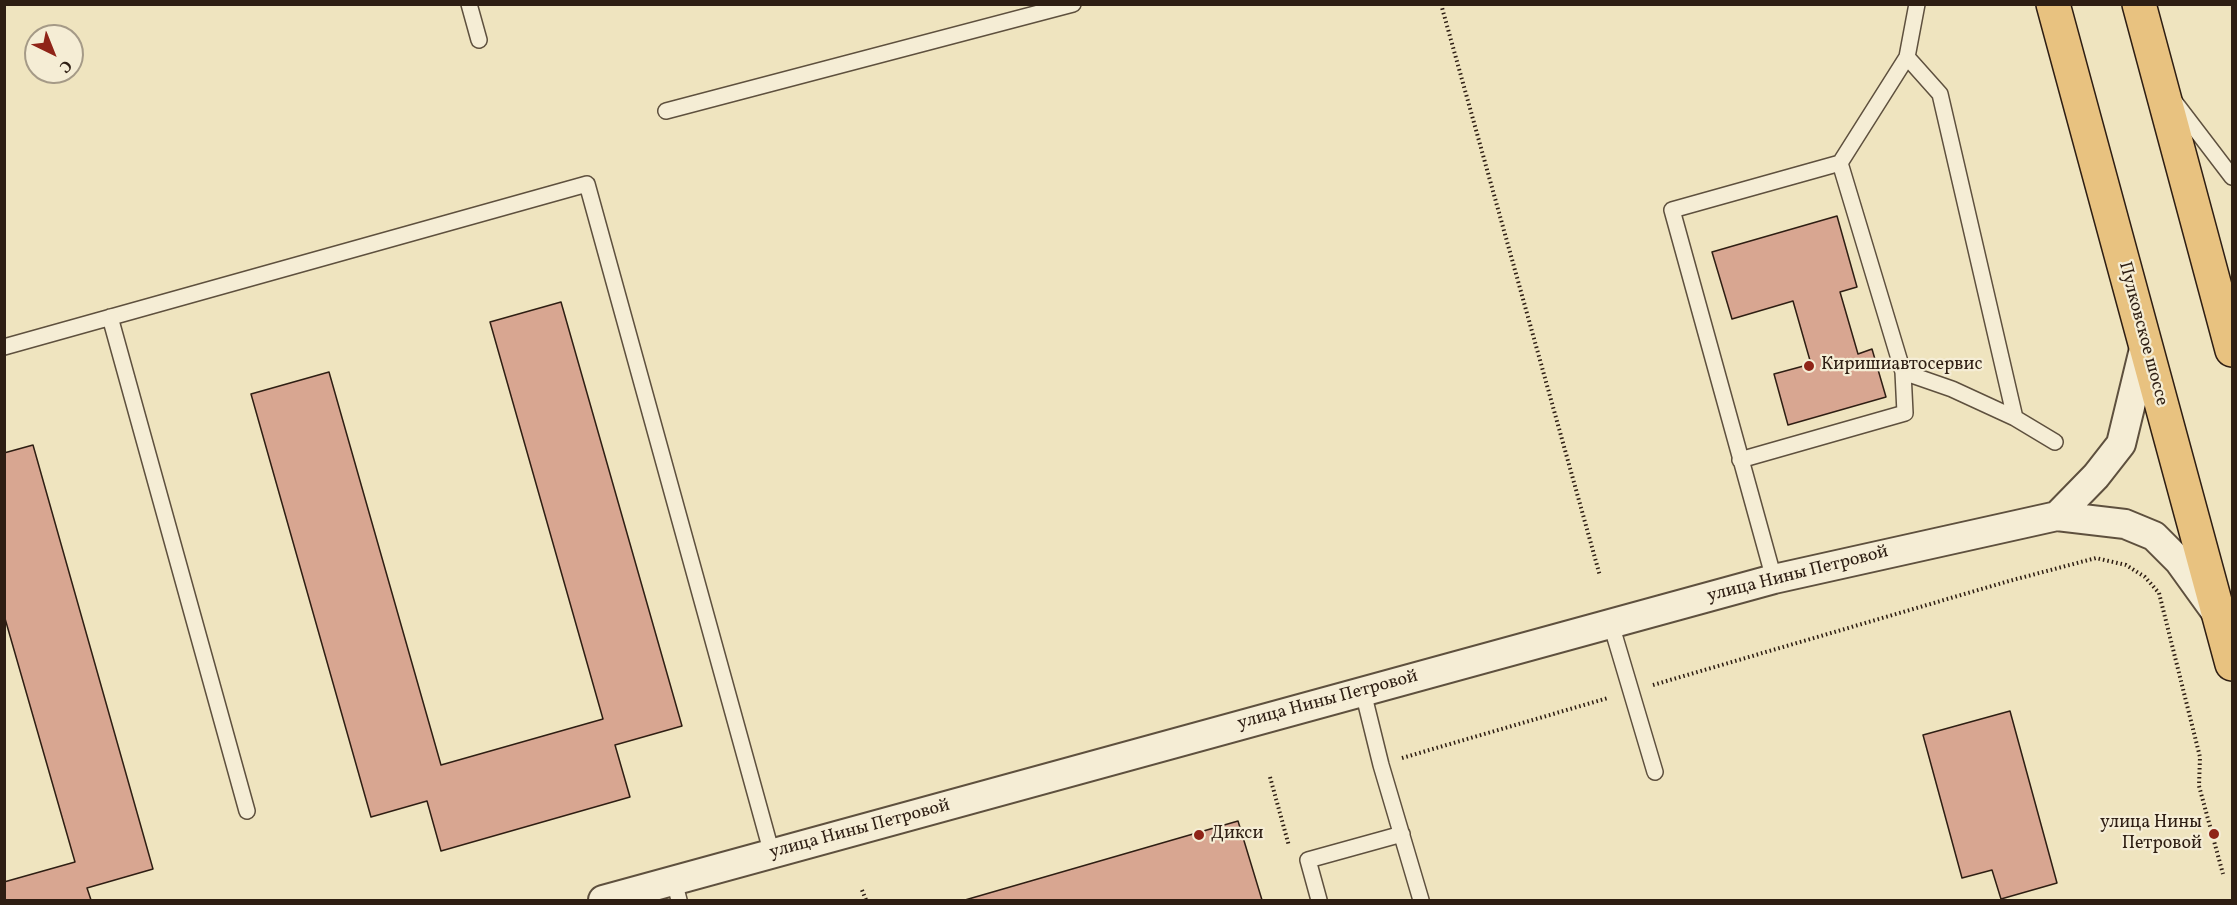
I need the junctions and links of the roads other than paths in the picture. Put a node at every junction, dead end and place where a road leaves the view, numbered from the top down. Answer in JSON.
{"nodes":[{"id":1,"x":469,"y":4,"type":"edge"},
{"id":2,"x":1073,"y":4,"type":"edge"},
{"id":3,"x":1917,"y":4,"type":"edge"},
{"id":4,"x":2053,"y":4,"type":"edge"},
{"id":5,"x":2139,"y":4,"type":"edge"},
{"id":6,"x":479,"y":40,"type":"dead end"},
{"id":7,"x":1907,"y":57,"type":"junction"},
{"id":8,"x":2159,"y":82,"type":"junction"},
{"id":9,"x":666,"y":111,"type":"dead end"},
{"id":10,"x":1840,"y":164,"type":"junction"},
{"id":11,"x":2232,"y":177,"type":"edge"},
{"id":12,"x":110,"y":317,"type":"junction"},
{"id":13,"x":2145,"y":345,"type":"junction"},
{"id":14,"x":4,"y":347,"type":"edge"},
{"id":15,"x":2232,"y":350,"type":"edge"},
{"id":16,"x":1903,"y":372,"type":"junction"},
{"id":17,"x":2015,"y":418,"type":"junction"},
{"id":18,"x":2055,"y":442,"type":"dead end"},
{"id":19,"x":1740,"y":460,"type":"junction"},
{"id":20,"x":2057,"y":516,"type":"junction"},
{"id":21,"x":1774,"y":579,"type":"junction"},
{"id":22,"x":2220,"y":618,"type":"junction"},
{"id":23,"x":1611,"y":624,"type":"junction"},
{"id":24,"x":2232,"y":664,"type":"edge"},
{"id":25,"x":1363,"y":692,"type":"junction"},
{"id":26,"x":1655,"y":772,"type":"dead end"},
{"id":27,"x":247,"y":811,"type":"dead end"},
{"id":28,"x":1402,"y":834,"type":"junction"},
{"id":29,"x":772,"y":854,"type":"junction"},
{"id":30,"x":676,"y":891,"type":"edge"},
{"id":31,"x":603,"y":900,"type":"edge"},
{"id":32,"x":1319,"y":900,"type":"edge"},
{"id":33,"x":1421,"y":900,"type":"edge"}],
"edges":[{"from":1,"to":6,"type":"lane"},
{"from":2,"to":9,"type":"lane"},
{"from":3,"to":7,"type":"lane"},
{"from":4,"to":13,"type":"highway","name":"Пулковское шоссе"},
{"from":5,"to":8,"type":"highway"},
{"from":7,"to":10,"type":"lane"},
{"from":7,"to":17,"type":"lane"},
{"from":8,"to":11,"type":"lane"},
{"from":8,"to":15,"type":"highway"},
{"from":10,"to":16,"type":"lane"},
{"from":10,"to":19,"type":"lane"},
{"from":12,"to":14,"type":"lane"},
{"from":12,"to":27,"type":"lane"},
{"from":12,"to":29,"type":"lane"},
{"from":13,"to":20,"type":"street"},
{"from":13,"to":22,"type":"highway","name":"Пулковское шоссе"},
{"from":16,"to":17,"type":"lane"},
{"from":16,"to":19,"type":"lane"},
{"from":17,"to":18,"type":"lane"},
{"from":19,"to":21,"type":"lane"},
{"from":20,"to":21,"type":"street","name":"улица Нины Петровой"},
{"from":20,"to":22,"type":"street","name":"улица Нины Петровой"},
{"from":21,"to":23,"type":"street","name":"улица Нины Петровой"},
{"from":22,"to":24,"type":"highway","name":"Пулковское шоссе"},
{"from":23,"to":25,"type":"street","name":"улица Нины Петровой"},
{"from":23,"to":26,"type":"lane"},
{"from":25,"to":28,"type":"lane"},
{"from":25,"to":29,"type":"street","name":"улица Нины Петровой"},
{"from":28,"to":32,"type":"lane"},
{"from":28,"to":33,"type":"lane"},
{"from":29,"to":30,"type":"street","name":"улица Нины Петровой"},
{"from":30,"to":31,"type":"street","name":"улица Нины Петровой"}]}
